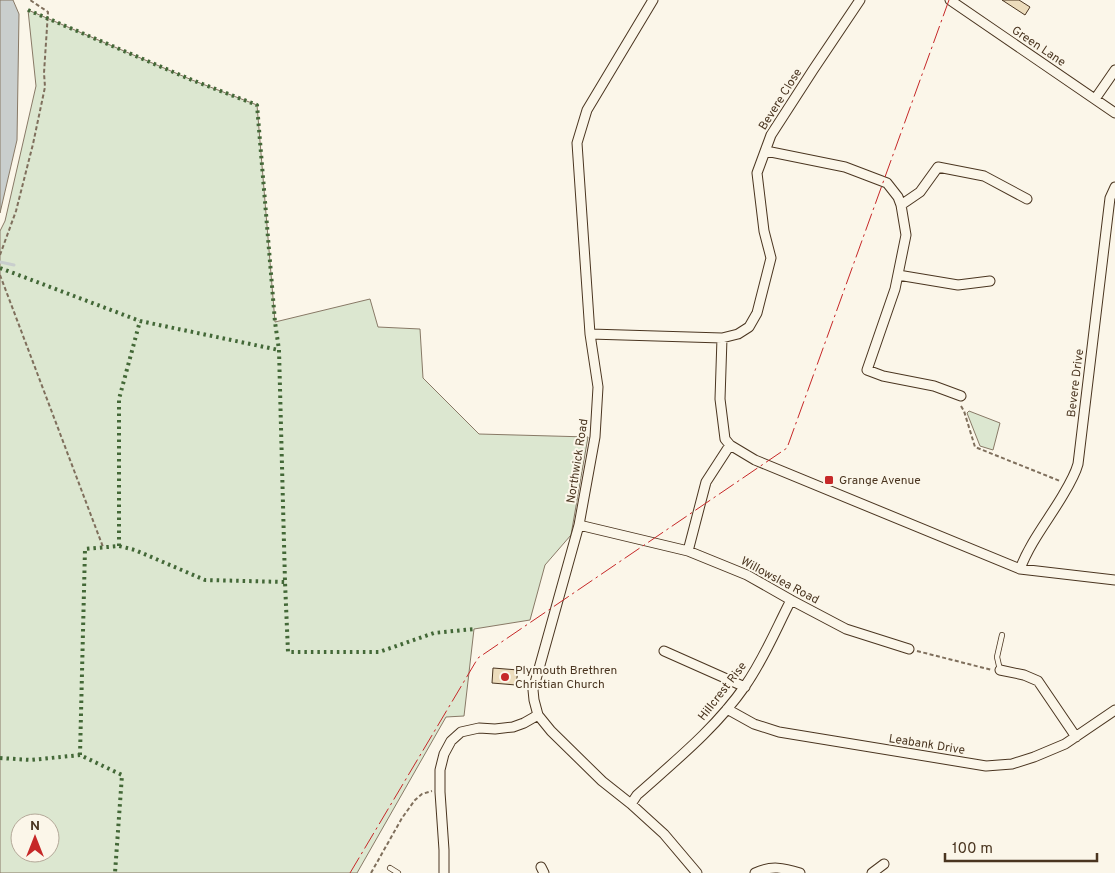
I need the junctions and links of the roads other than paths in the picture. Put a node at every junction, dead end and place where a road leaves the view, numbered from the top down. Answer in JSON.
{"nodes":[{"id":1,"x":653,"y":0,"type":"edge"},
{"id":2,"x":860,"y":0,"type":"edge"},
{"id":3,"x":950,"y":0,"type":"edge"},
{"id":4,"x":969,"y":0,"type":"edge"},
{"id":5,"x":963,"y":9,"type":"junction"},
{"id":6,"x":1115,"y":70,"type":"edge"},
{"id":7,"x":1094,"y":99,"type":"junction"},
{"id":8,"x":1115,"y":113,"type":"edge"},
{"id":9,"x":766,"y":151,"type":"junction"},
{"id":10,"x":1115,"y":188,"type":"edge"},
{"id":11,"x":1027,"y":199,"type":"dead end"},
{"id":12,"x":901,"y":205,"type":"junction"},
{"id":13,"x":898,"y":275,"type":"junction"},
{"id":14,"x":990,"y":281,"type":"dead end"},
{"id":15,"x":590,"y":334,"type":"junction"},
{"id":16,"x":722,"y":338,"type":"junction"},
{"id":17,"x":961,"y":396,"type":"road end"},
{"id":18,"x":730,"y":445,"type":"junction"},
{"id":19,"x":579,"y":525,"type":"junction"},
{"id":20,"x":688,"y":551,"type":"junction"},
{"id":21,"x":1020,"y":568,"type":"junction"},
{"id":22,"x":1115,"y":580,"type":"edge"},
{"id":23,"x":791,"y":600,"type":"junction"},
{"id":24,"x":1002,"y":635,"type":"dead end"},
{"id":25,"x":910,"y":649,"type":"road end"},
{"id":26,"x":664,"y":651,"type":"dead end"},
{"id":27,"x":1000,"y":670,"type":"joint"},
{"id":28,"x":745,"y":687,"type":"junction"},
{"id":29,"x":727,"y":709,"type":"junction"},
{"id":30,"x":1115,"y":710,"type":"edge"},
{"id":31,"x":538,"y":715,"type":"junction"},
{"id":32,"x":1076,"y":737,"type":"junction"},
{"id":33,"x":631,"y":804,"type":"junction"},
{"id":34,"x":884,"y":864,"type":"dead end"},
{"id":35,"x":390,"y":868,"type":"dead end"},
{"id":36,"x":398,"y":873,"type":"edge"},
{"id":37,"x":444,"y":873,"type":"edge"},
{"id":38,"x":698,"y":873,"type":"edge"},
{"id":39,"x":755,"y":873,"type":"edge"},
{"id":40,"x":800,"y":873,"type":"edge"},
{"id":41,"x":872,"y":873,"type":"edge"}],
"edges":[{"from":1,"to":15,"type":"street","name":"Northwick Road"},
{"from":2,"to":9,"type":"street","name":"Bevere Close"},
{"from":3,"to":5,"type":"street","name":"Green Lane"},
{"from":4,"to":5,"type":"street"},
{"from":5,"to":7,"type":"street","name":"Green Lane"},
{"from":6,"to":7,"type":"street"},
{"from":7,"to":8,"type":"street","name":"Green Lane"},
{"from":9,"to":12,"type":"street"},
{"from":9,"to":16,"type":"street","name":"Bevere Close"},
{"from":10,"to":21,"type":"street","name":"Bevere Drive"},
{"from":11,"to":12,"type":"street"},
{"from":12,"to":13,"type":"street"},
{"from":13,"to":14,"type":"street"},
{"from":13,"to":17,"type":"street"},
{"from":15,"to":16,"type":"street","name":"Bevere Close"},
{"from":15,"to":19,"type":"street","name":"Northwick Road"},
{"from":16,"to":18,"type":"street"},
{"from":18,"to":20,"type":"street"},
{"from":18,"to":21,"type":"street"},
{"from":19,"to":20,"type":"street","name":"Willowslea Road"},
{"from":19,"to":31,"type":"street","name":"Northwick Road"},
{"from":20,"to":23,"type":"street","name":"Willowslea Road"},
{"from":21,"to":22,"type":"street"},
{"from":23,"to":25,"type":"street","name":"Willowslea Road"},
{"from":23,"to":28,"type":"street","name":"Hillcrest Rise"},
{"from":24,"to":27,"type":"lane"},
{"from":26,"to":28,"type":"street"},
{"from":27,"to":32,"type":"street"},
{"from":28,"to":29,"type":"street","name":"Hillcrest Rise"},
{"from":29,"to":32,"type":"street","name":"Leabank Drive"},
{"from":29,"to":33,"type":"street","name":"Hillcrest Rise"},
{"from":30,"to":32,"type":"street","name":"Leabank Drive"},
{"from":31,"to":33,"type":"street","name":"Northwick Road"},
{"from":31,"to":37,"type":"street"},
{"from":33,"to":38,"type":"street","name":"Northwick Road"},
{"from":34,"to":41,"type":"street"},
{"from":35,"to":36,"type":"lane"},
{"from":39,"to":40,"type":"street"}]}
